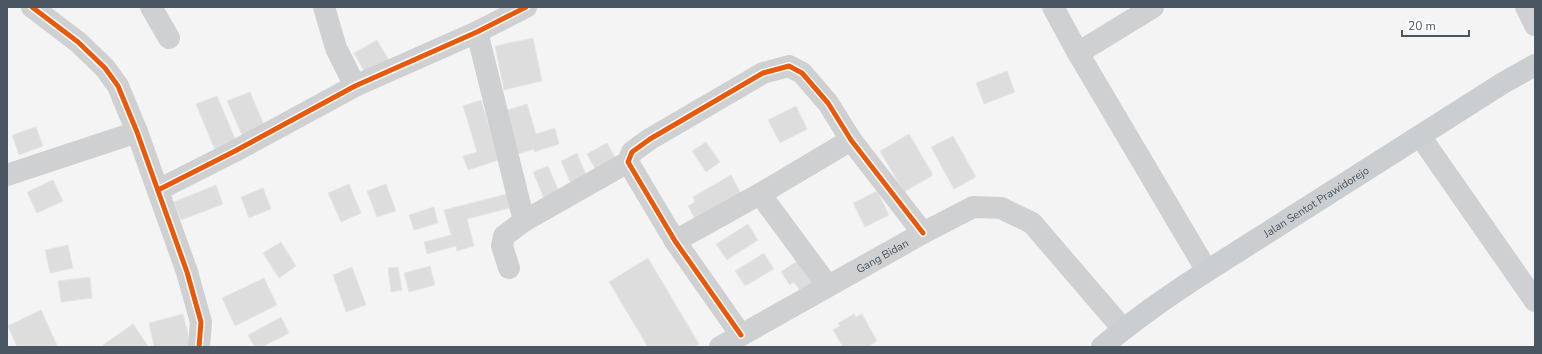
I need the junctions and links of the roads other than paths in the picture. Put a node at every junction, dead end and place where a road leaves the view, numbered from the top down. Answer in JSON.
{"nodes":[{"id":1,"x":32,"y":7,"type":"edge"},
{"id":2,"x":152,"y":7,"type":"edge"},
{"id":3,"x":324,"y":7,"type":"edge"},
{"id":4,"x":1052,"y":7,"type":"edge"},
{"id":5,"x":1153,"y":7,"type":"edge"},
{"id":6,"x":1526,"y":7,"type":"edge"},
{"id":7,"x":518,"y":9,"type":"edge"},
{"id":8,"x":1535,"y":25,"type":"edge"},
{"id":9,"x":477,"y":32,"type":"junction"},
{"id":10,"x":169,"y":38,"type":"dead end"},
{"id":11,"x":1078,"y":53,"type":"junction"},
{"id":12,"x":1535,"y":65,"type":"edge"},
{"id":13,"x":355,"y":86,"type":"junction"},
{"id":14,"x":137,"y":132,"type":"junction"},
{"id":15,"x":1420,"y":136,"type":"junction"},
{"id":16,"x":851,"y":140,"type":"junction"},
{"id":17,"x":628,"y":162,"type":"junction"},
{"id":18,"x":7,"y":175,"type":"edge"},
{"id":19,"x":158,"y":190,"type":"junction"},
{"id":20,"x":760,"y":194,"type":"junction"},
{"id":21,"x":524,"y":222,"type":"junction"},
{"id":22,"x":922,"y":233,"type":"junction"},
{"id":23,"x":675,"y":241,"type":"junction"},
{"id":24,"x":509,"y":268,"type":"dead end"},
{"id":25,"x":1207,"y":271,"type":"junction"},
{"id":26,"x":828,"y":286,"type":"junction"},
{"id":27,"x":1535,"y":302,"type":"edge"},
{"id":28,"x":1123,"y":329,"type":"junction"},
{"id":29,"x":741,"y":335,"type":"junction"},
{"id":30,"x":199,"y":347,"type":"edge"},
{"id":31,"x":720,"y":347,"type":"edge"},
{"id":32,"x":1102,"y":347,"type":"edge"}],
"edges":[{"from":1,"to":14,"type":"street"},
{"from":2,"to":10,"type":"street"},
{"from":3,"to":13,"type":"street"},
{"from":4,"to":11,"type":"street"},
{"from":5,"to":11,"type":"street"},
{"from":6,"to":8,"type":"street"},
{"from":7,"to":9,"type":"street"},
{"from":9,"to":13,"type":"street"},
{"from":9,"to":21,"type":"street"},
{"from":11,"to":25,"type":"street"},
{"from":12,"to":15,"type":"main road","name":"Jalan Sentot Prawidorejo"},
{"from":13,"to":19,"type":"street"},
{"from":14,"to":18,"type":"street"},
{"from":14,"to":19,"type":"street"},
{"from":15,"to":25,"type":"main road","name":"Jalan Sentot Prawidorejo"},
{"from":15,"to":27,"type":"street"},
{"from":16,"to":17,"type":"street"},
{"from":16,"to":20,"type":"street"},
{"from":16,"to":22,"type":"street"},
{"from":17,"to":21,"type":"street"},
{"from":17,"to":23,"type":"street"},
{"from":19,"to":30,"type":"street"},
{"from":20,"to":23,"type":"street"},
{"from":20,"to":26,"type":"street"},
{"from":21,"to":24,"type":"street"},
{"from":22,"to":26,"type":"street","name":"Gang Bidan"},
{"from":22,"to":28,"type":"street","name":"Gang Bidan"},
{"from":23,"to":29,"type":"street"},
{"from":25,"to":28,"type":"main road","name":"Jalan Sentot Prawidorejo"},
{"from":26,"to":29,"type":"street","name":"Gang Bidan"},
{"from":28,"to":32,"type":"main road","name":"Jalan Sentot Prawidorejo"},
{"from":29,"to":31,"type":"street","name":"Gang Bidan"}]}
